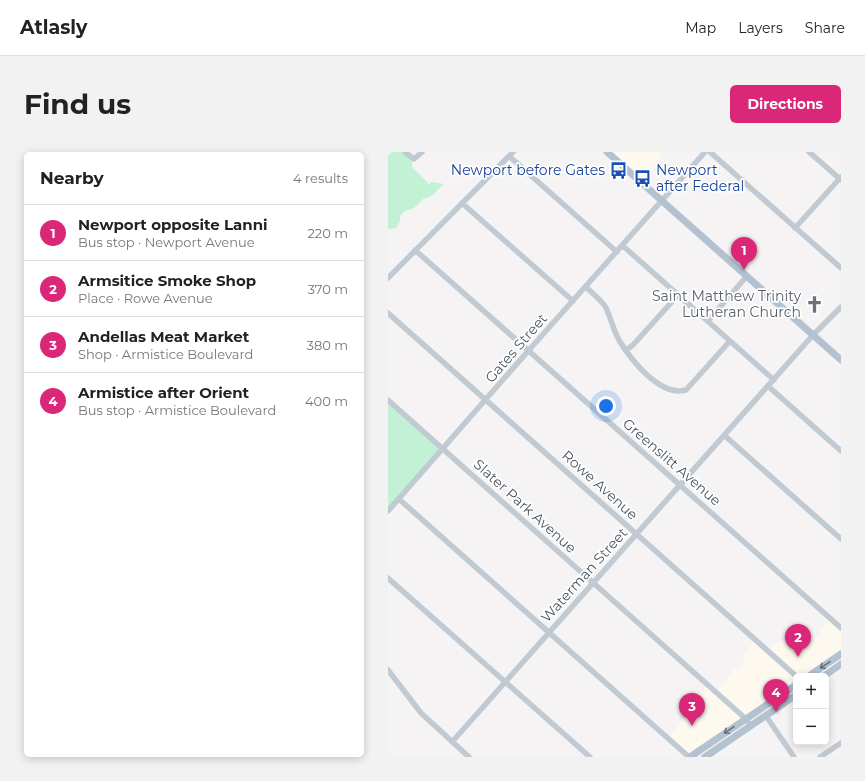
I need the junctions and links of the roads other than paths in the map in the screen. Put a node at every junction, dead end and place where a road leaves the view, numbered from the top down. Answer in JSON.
{"nodes":[{"id":1,"x":405,"y":152,"type":"edge"},
{"id":2,"x":422,"y":152,"type":"edge"},
{"id":3,"x":607,"y":152,"type":"edge"},
{"id":4,"x":705,"y":152,"type":"edge"},
{"id":5,"x":710,"y":152,"type":"edge"},
{"id":6,"x":809,"y":152,"type":"edge"},
{"id":7,"x":511,"y":154,"type":"edge"},
{"id":8,"x":840,"y":179,"type":"edge"},
{"id":9,"x":662,"y":201,"type":"junction"},
{"id":10,"x":462,"y":203,"type":"junction"},
{"id":11,"x":795,"y":228,"type":"junction"},
{"id":12,"x":623,"y":246,"type":"junction"},
{"id":13,"x":415,"y":250,"type":"junction"},
{"id":14,"x":618,"y":252,"type":"junction"},
{"id":15,"x":841,"y":268,"type":"edge"},
{"id":16,"x":747,"y":276,"type":"junction"},
{"id":17,"x":388,"y":278,"type":"edge"},
{"id":18,"x":586,"y":287,"type":"junction"},
{"id":19,"x":678,"y":295,"type":"junction"},
{"id":20,"x":573,"y":301,"type":"junction"},
{"id":21,"x":841,"y":307,"type":"edge"},
{"id":22,"x":388,"y":313,"type":"edge"},
{"id":23,"x":708,"y":321,"type":"junction"},
{"id":24,"x":813,"y":335,"type":"junction"},
{"id":25,"x":730,"y":341,"type":"junction"},
{"id":26,"x":529,"y":350,"type":"junction"},
{"id":27,"x":626,"y":350,"type":"junction"},
{"id":28,"x":841,"y":360,"type":"edge"},
{"id":29,"x":774,"y":380,"type":"junction"},
{"id":30,"x":768,"y":386,"type":"junction"},
{"id":31,"x":388,"y":400,"type":"edge"},
{"id":32,"x":486,"y":400,"type":"junction"},
{"id":33,"x":724,"y":435,"type":"junction"},
{"id":34,"x":443,"y":449,"type":"junction"},
{"id":35,"x":841,"y":451,"type":"edge"},
{"id":36,"x":680,"y":485,"type":"junction"},
{"id":37,"x":399,"y":499,"type":"junction"},
{"id":38,"x":388,"y":511,"type":"edge"},
{"id":39,"x":637,"y":534,"type":"junction"},
{"id":40,"x":841,"y":538,"type":"edge"},
{"id":41,"x":388,"y":578,"type":"edge"},
{"id":42,"x":593,"y":582,"type":"junction"},
{"id":43,"x":841,"y":628,"type":"edge"},
{"id":44,"x":549,"y":633,"type":"junction"},
{"id":45,"x":841,"y":654,"type":"edge"},
{"id":46,"x":841,"y":664,"type":"edge"},
{"id":47,"x":388,"y":670,"type":"edge"},
{"id":48,"x":793,"y":673,"type":"edge"},
{"id":49,"x":813,"y":673,"type":"edge"},
{"id":50,"x":828,"y":673,"type":"edge"},
{"id":51,"x":505,"y":682,"type":"junction"},
{"id":52,"x":793,"y":687,"type":"edge"},
{"id":53,"x":793,"y":697,"type":"edge"},
{"id":54,"x":766,"y":716,"type":"junction"},
{"id":55,"x":746,"y":719,"type":"junction"},
{"id":56,"x":751,"y":726,"type":"junction"},
{"id":57,"x":452,"y":742,"type":"junction"},
{"id":58,"x":841,"y":743,"type":"edge"},
{"id":59,"x":469,"y":757,"type":"edge"},
{"id":60,"x":590,"y":757,"type":"edge"},
{"id":61,"x":689,"y":757,"type":"edge"},
{"id":62,"x":705,"y":757,"type":"edge"},
{"id":63,"x":794,"y":757,"type":"edge"},
{"id":64,"x":820,"y":757,"type":"edge"}],
"edges":[{"from":1,"to":2,"type":"street"},
{"from":3,"to":9,"type":"main road"},
{"from":4,"to":9,"type":"street","name":"Gates Street"},
{"from":5,"to":11,"type":"street"},
{"from":6,"to":8,"type":"street"},
{"from":7,"to":10,"type":"street"},
{"from":7,"to":14,"type":"street"},
{"from":8,"to":11,"type":"street"},
{"from":9,"to":12,"type":"street","name":"Gates Street"},
{"from":9,"to":16,"type":"main road"},
{"from":10,"to":13,"type":"street"},
{"from":10,"to":20,"type":"street"},
{"from":11,"to":15,"type":"street"},
{"from":12,"to":14,"type":"street","name":"Gates Street"},
{"from":12,"to":19,"type":"street"},
{"from":13,"to":17,"type":"street"},
{"from":13,"to":26,"type":"street","name":"Greenslitt Avenue"},
{"from":14,"to":18,"type":"street","name":"Gates Street"},
{"from":16,"to":23,"type":"street"},
{"from":16,"to":24,"type":"main road"},
{"from":18,"to":20,"type":"street","name":"Gates Street"},
{"from":18,"to":27,"type":"street"},
{"from":19,"to":23,"type":"street"},
{"from":19,"to":27,"type":"street"},
{"from":20,"to":26,"type":"street","name":"Gates Street"},
{"from":21,"to":24,"type":"street","name":"Waterman Street"},
{"from":22,"to":32,"type":"street","name":"Rowe Avenue"},
{"from":23,"to":25,"type":"street"},
{"from":24,"to":28,"type":"main road"},
{"from":24,"to":29,"type":"street","name":"Waterman Street"},
{"from":25,"to":27,"type":"street"},
{"from":25,"to":29,"type":"street"},
{"from":26,"to":32,"type":"street","name":"Gates Street"},
{"from":26,"to":36,"type":"street","name":"Greenslitt Avenue"},
{"from":29,"to":30,"type":"street","name":"Waterman Street"},
{"from":30,"to":33,"type":"street","name":"Waterman Street"},
{"from":30,"to":35,"type":"street"},
{"from":31,"to":34,"type":"street","name":"Slater Park Avenue"},
{"from":32,"to":34,"type":"street","name":"Gates Street"},
{"from":32,"to":39,"type":"street","name":"Rowe Avenue"},
{"from":33,"to":36,"type":"street","name":"Waterman Street"},
{"from":33,"to":40,"type":"street"},
{"from":34,"to":37,"type":"street","name":"Gates Street"},
{"from":34,"to":42,"type":"street","name":"Slater Park Avenue"},
{"from":36,"to":39,"type":"street","name":"Waterman Street"},
{"from":36,"to":43,"type":"street","name":"Greenslitt Avenue"},
{"from":37,"to":38,"type":"street","name":"Gates Street"},
{"from":37,"to":44,"type":"street"},
{"from":39,"to":42,"type":"street","name":"Waterman Street"},
{"from":39,"to":48,"type":"street","name":"Rowe Avenue"},
{"from":41,"to":51,"type":"street"},
{"from":42,"to":44,"type":"street","name":"Waterman Street"},
{"from":42,"to":55,"type":"street","name":"Slater Park Avenue"},
{"from":44,"to":51,"type":"street","name":"Waterman Street"},
{"from":44,"to":61,"type":"street"},
{"from":45,"to":49,"type":"main road","one_way":true},
{"from":46,"to":50,"type":"main road"},
{"from":47,"to":57,"type":"street"},
{"from":51,"to":57,"type":"street","name":"Waterman Street"},
{"from":51,"to":60,"type":"street"},
{"from":52,"to":55,"type":"main road"},
{"from":53,"to":54,"type":"main road"},
{"from":54,"to":56,"type":"main road"},
{"from":54,"to":63,"type":"street"},
{"from":55,"to":56,"type":"street","name":"Slater Park Avenue"},
{"from":55,"to":61,"type":"main road","one_way":true},
{"from":56,"to":62,"type":"main road"},
{"from":57,"to":59,"type":"street"},
{"from":58,"to":64,"type":"street"}]}
